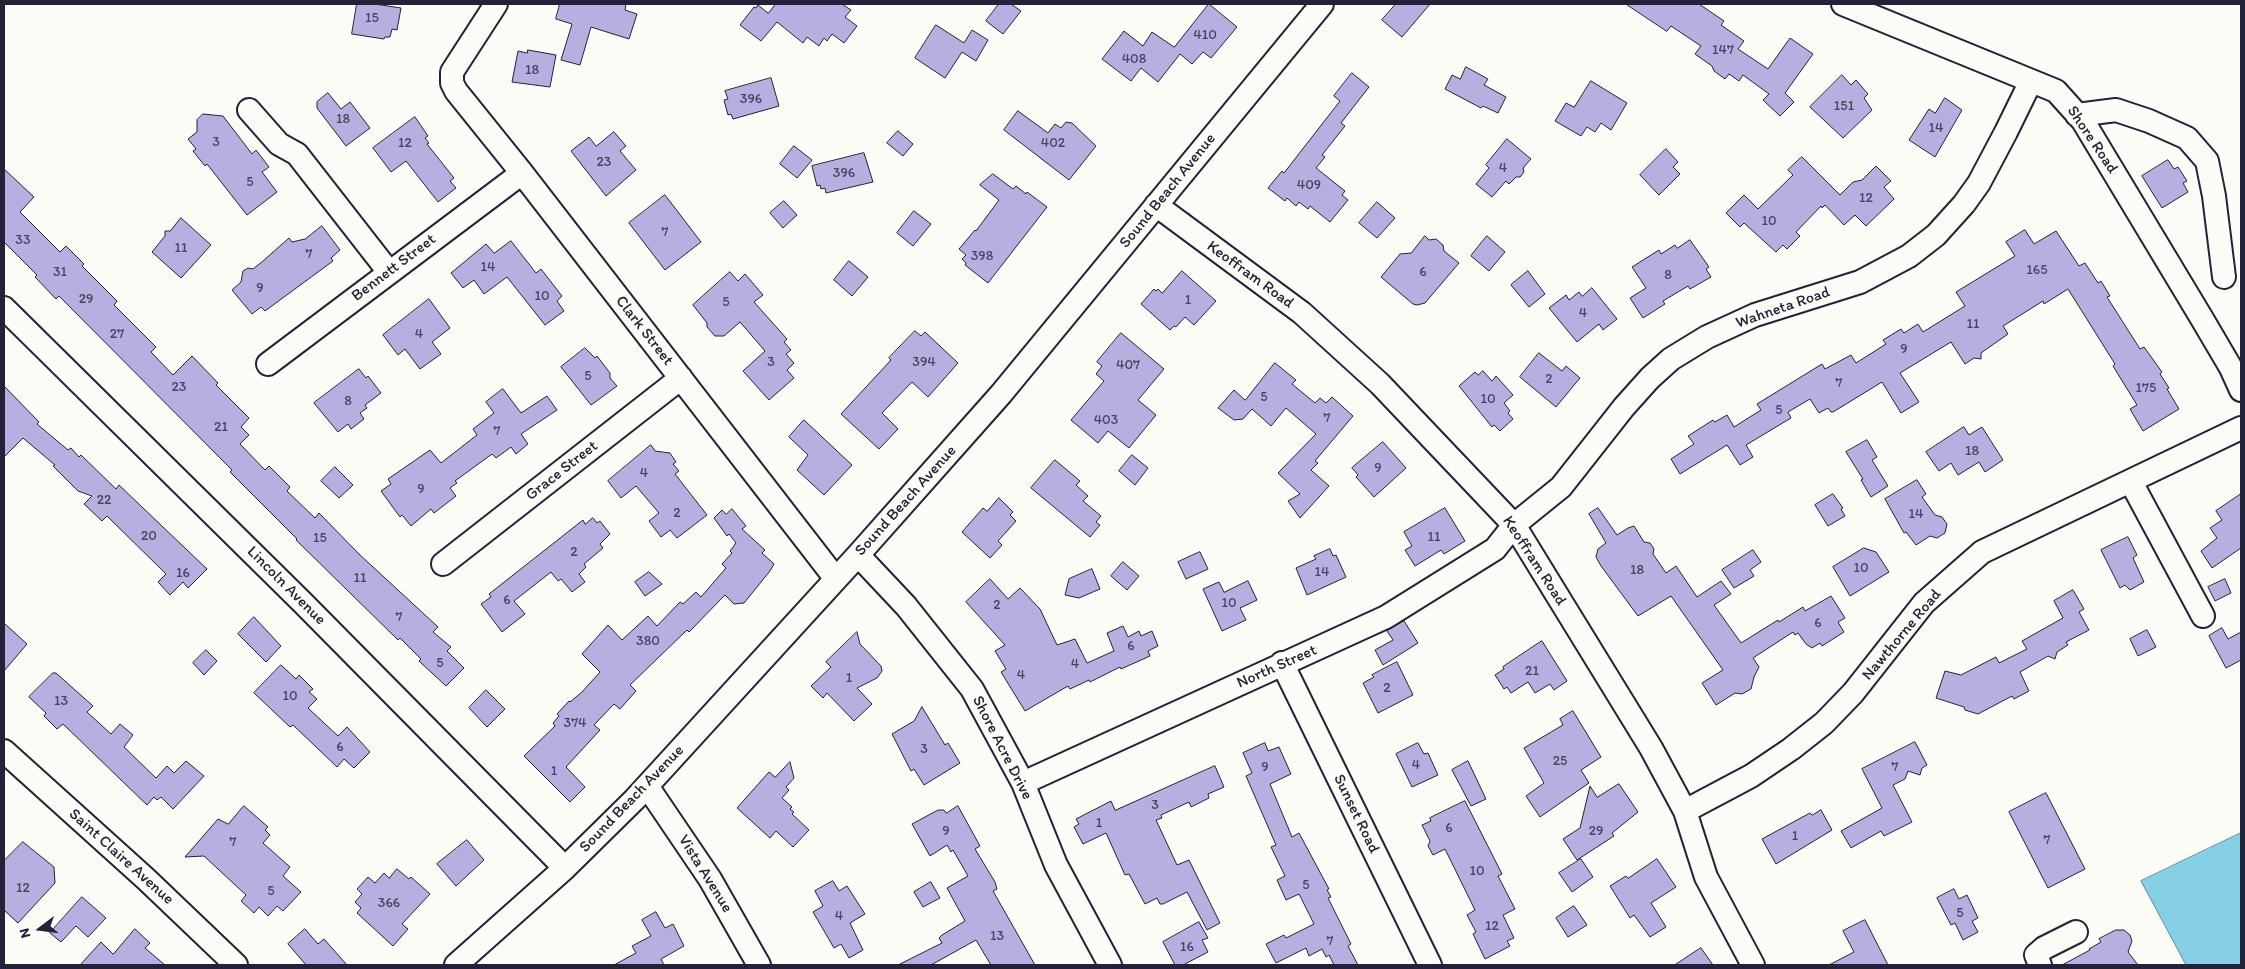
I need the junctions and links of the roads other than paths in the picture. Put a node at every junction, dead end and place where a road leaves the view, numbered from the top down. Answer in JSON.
{"nodes":[{"id":1,"x":496,"y":4,"type":"edge"},
{"id":2,"x":1322,"y":4,"type":"edge"},
{"id":3,"x":1843,"y":4,"type":"edge"},
{"id":4,"x":1880,"y":12,"type":"edge"},
{"id":5,"x":2031,"y":81,"type":"junction"},
{"id":6,"x":249,"y":110,"type":"dead end"},
{"id":7,"x":2077,"y":114,"type":"junction"},
{"id":8,"x":522,"y":173,"type":"junction"},
{"id":9,"x":1156,"y":206,"type":"junction"},
{"id":10,"x":389,"y":272,"type":"junction"},
{"id":11,"x":2224,"y":277,"type":"dead end"},
{"id":12,"x":4,"y":308,"type":"edge"},
{"id":13,"x":268,"y":364,"type":"dead end"},
{"id":14,"x":681,"y":378,"type":"junction"},
{"id":15,"x":2241,"y":390,"type":"edge"},
{"id":16,"x":2241,"y":428,"type":"edge"},
{"id":17,"x":2131,"y":482,"type":"junction"},
{"id":18,"x":1514,"y":525,"type":"junction"},
{"id":19,"x":858,"y":555,"type":"junction"},
{"id":20,"x":443,"y":564,"type":"dead end"},
{"id":21,"x":836,"y":579,"type":"junction"},
{"id":22,"x":2203,"y":616,"type":"dead end"},
{"id":23,"x":1282,"y":663,"type":"junction"},
{"id":24,"x":4,"y":751,"type":"edge"},
{"id":25,"x":1023,"y":783,"type":"junction"},
{"id":26,"x":647,"y":786,"type":"junction"},
{"id":27,"x":1685,"y":811,"type":"junction"},
{"id":28,"x":564,"y":868,"type":"junction"},
{"id":29,"x":2076,"y":932,"type":"dead end"},
{"id":30,"x":236,"y":965,"type":"edge"},
{"id":31,"x":456,"y":965,"type":"edge"},
{"id":32,"x":759,"y":965,"type":"edge"},
{"id":33,"x":1110,"y":965,"type":"edge"},
{"id":34,"x":1430,"y":965,"type":"edge"},
{"id":35,"x":1753,"y":965,"type":"edge"},
{"id":36,"x":2040,"y":965,"type":"edge"}],
"edges":[{"from":1,"to":8,"type":"street","name":"Clark Street"},
{"from":2,"to":9,"type":"street","name":"Sound Beach Avenue"},
{"from":3,"to":4,"type":"street","name":"Shore Road"},
{"from":4,"to":5,"type":"street","name":"Shore Road"},
{"from":5,"to":7,"type":"street","name":"Shore Road"},
{"from":5,"to":18,"type":"street","name":"Wahneta Road"},
{"from":6,"to":10,"type":"street"},
{"from":7,"to":11,"type":"street"},
{"from":7,"to":15,"type":"street","name":"Shore Road"},
{"from":8,"to":10,"type":"street","name":"Bennett Street"},
{"from":8,"to":14,"type":"street","name":"Clark Street"},
{"from":9,"to":18,"type":"street","name":"Keoffram Road"},
{"from":9,"to":19,"type":"street","name":"Sound Beach Avenue"},
{"from":10,"to":13,"type":"street","name":"Bennett Street"},
{"from":12,"to":28,"type":"street","name":"Lincoln Avenue"},
{"from":14,"to":20,"type":"street","name":"Grace Street"},
{"from":14,"to":21,"type":"street","name":"Clark Street"},
{"from":16,"to":17,"type":"street","name":"Nawthorne Road"},
{"from":17,"to":22,"type":"street"},
{"from":17,"to":27,"type":"street","name":"Nawthorne Road"},
{"from":18,"to":23,"type":"street","name":"North Street"},
{"from":18,"to":27,"type":"street","name":"Keoffram Road"},
{"from":19,"to":21,"type":"street","name":"Sound Beach Avenue"},
{"from":19,"to":25,"type":"street","name":"Shore Acre Drive"},
{"from":21,"to":26,"type":"street","name":"Sound Beach Avenue"},
{"from":23,"to":25,"type":"street","name":"North Street"},
{"from":23,"to":34,"type":"street","name":"Sunset Road"},
{"from":24,"to":30,"type":"street","name":"Saint Claire Avenue"},
{"from":25,"to":33,"type":"street","name":"Shore Acre Drive"},
{"from":26,"to":28,"type":"street","name":"Sound Beach Avenue"},
{"from":26,"to":32,"type":"street","name":"Vista Avenue"},
{"from":27,"to":35,"type":"street","name":"Keoffram Road"},
{"from":28,"to":31,"type":"street","name":"Sound Beach Avenue"},
{"from":29,"to":36,"type":"street"}]}
